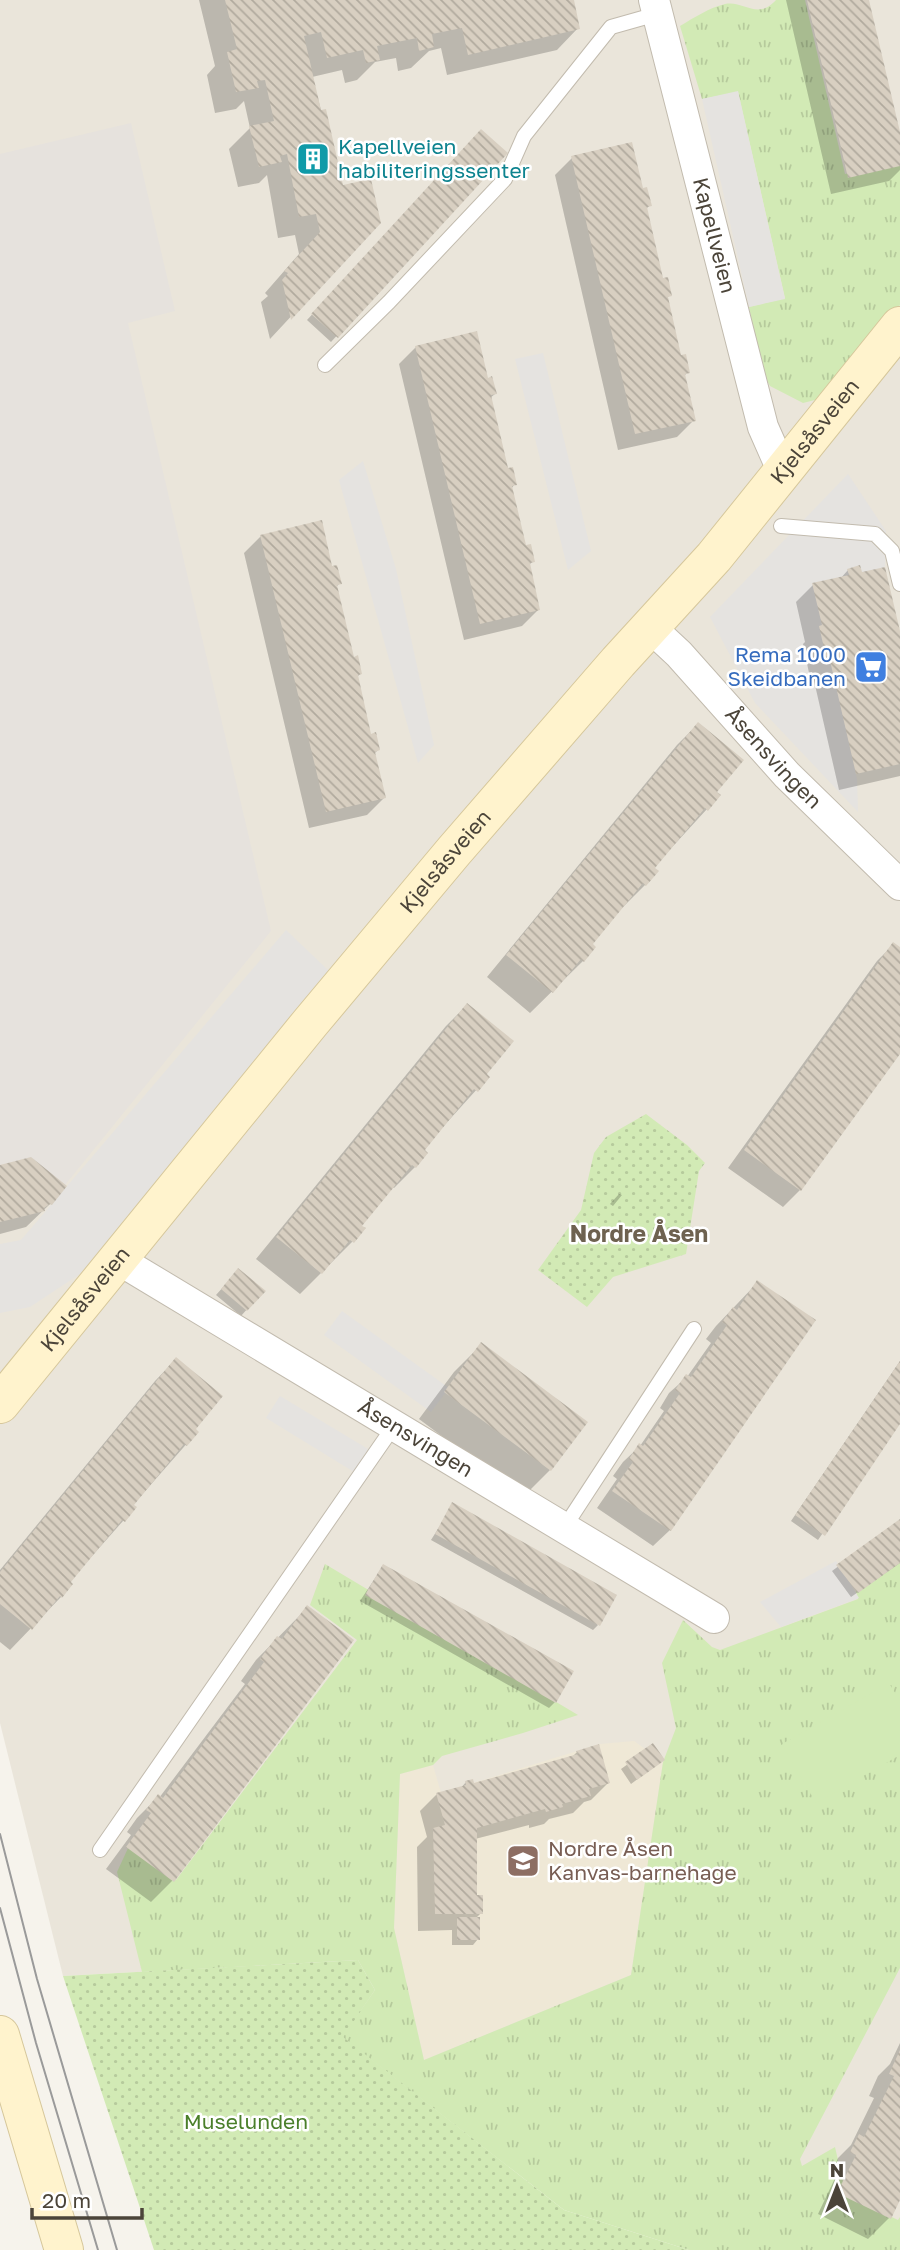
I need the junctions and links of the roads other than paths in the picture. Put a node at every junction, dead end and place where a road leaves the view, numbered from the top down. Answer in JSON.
{"nodes":[{"id":1,"x":655,"y":7,"type":"edge"},
{"id":2,"x":900,"y":326,"type":"edge"},
{"id":3,"x":325,"y":365,"type":"dead end"},
{"id":4,"x":782,"y":470,"type":"junction"},
{"id":5,"x":781,"y":526,"type":"dead end"},
{"id":6,"x":900,"y":584,"type":"edge"},
{"id":7,"x":650,"y":627,"type":"junction"},
{"id":8,"x":900,"y":885,"type":"edge"},
{"id":9,"x":119,"y":1260,"type":"junction"},
{"id":10,"x":694,"y":1329,"type":"dead end"},
{"id":11,"x":0,"y":1404,"type":"edge"},
{"id":12,"x":394,"y":1426,"type":"junction"},
{"id":13,"x":564,"y":1528,"type":"junction"},
{"id":14,"x":714,"y":1618,"type":"dead end"},
{"id":15,"x":100,"y":1850,"type":"dead end"},
{"id":16,"x":0,"y":2035,"type":"edge"},
{"id":17,"x":64,"y":2250,"type":"edge"}],
"edges":[{"from":1,"to":3,"type":"lane"},
{"from":1,"to":4,"type":"street","name":"Kapellveien"},
{"from":2,"to":4,"type":"street","name":"Kjelsåsveien"},
{"from":4,"to":7,"type":"street","name":"Kjelsåsveien"},
{"from":5,"to":6,"type":"lane"},
{"from":7,"to":8,"type":"street","name":"Åsensvingen"},
{"from":7,"to":9,"type":"street","name":"Kjelsåsveien"},
{"from":9,"to":11,"type":"street","name":"Kjelsåsveien"},
{"from":9,"to":12,"type":"street","name":"Åsensvingen"},
{"from":10,"to":13,"type":"lane"},
{"from":12,"to":13,"type":"street","name":"Åsensvingen"},
{"from":12,"to":15,"type":"lane"},
{"from":13,"to":14,"type":"street","name":"Åsensvingen"},
{"from":16,"to":17,"type":"street"}]}
